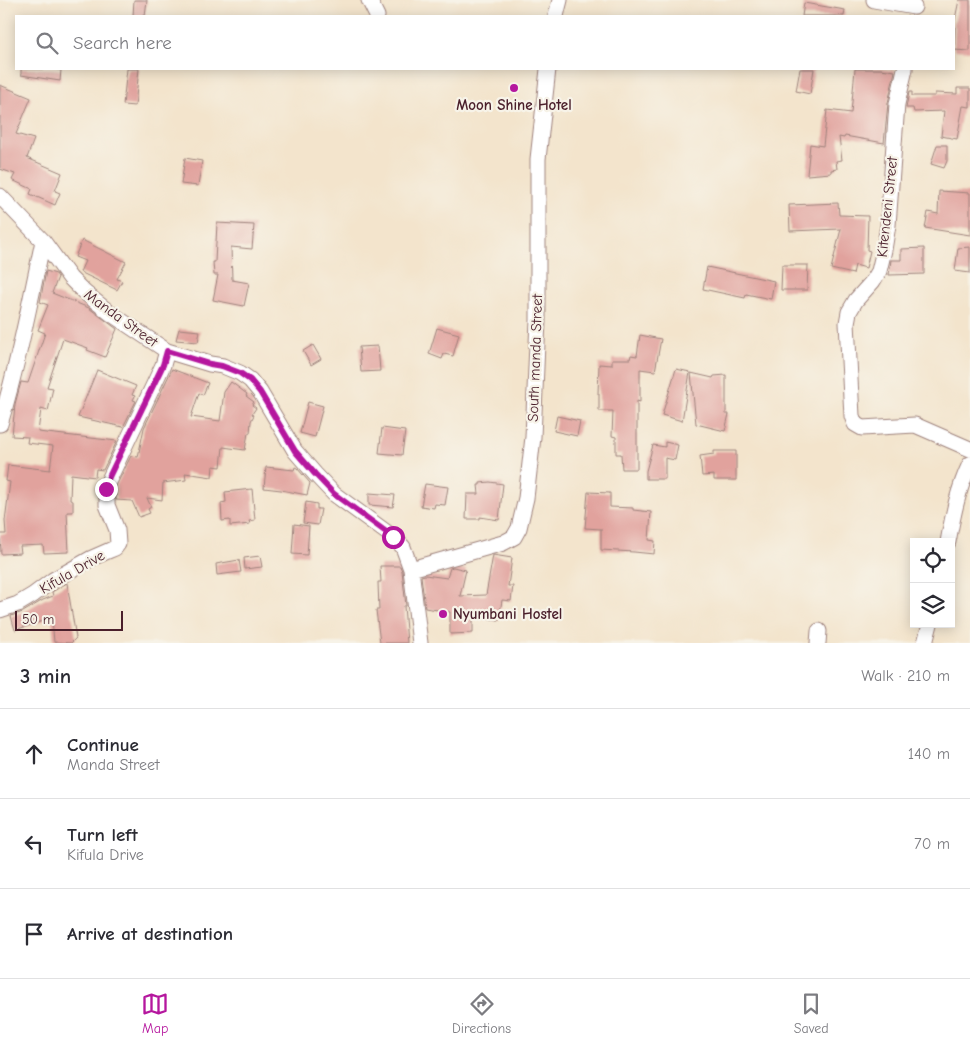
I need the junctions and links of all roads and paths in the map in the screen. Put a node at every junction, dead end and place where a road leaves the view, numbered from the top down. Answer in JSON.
{"nodes":[{"id":1,"x":369,"y":0,"type":"edge"},
{"id":2,"x":560,"y":0,"type":"edge"},
{"id":3,"x":874,"y":0,"type":"edge"},
{"id":4,"x":914,"y":8,"type":"edge"},
{"id":5,"x":376,"y":15,"type":"edge"},
{"id":6,"x":556,"y":15,"type":"edge"},
{"id":7,"x":548,"y":70,"type":"edge"},
{"id":8,"x":905,"y":70,"type":"edge"},
{"id":9,"x":0,"y":196,"type":"edge"},
{"id":10,"x":44,"y":241,"type":"junction"},
{"id":11,"x":167,"y":351,"type":"junction"},
{"id":12,"x":0,"y":424,"type":"edge"},
{"id":13,"x":970,"y":449,"type":"edge"},
{"id":14,"x":970,"y":464,"type":"edge"},
{"id":15,"x":949,"y":538,"type":"edge"},
{"id":16,"x":411,"y":569,"type":"junction"},
{"id":17,"x":0,"y":610,"type":"edge"},
{"id":18,"x":929,"y":628,"type":"edge"},
{"id":19,"x":420,"y":643,"type":"edge"},
{"id":20,"x":926,"y":643,"type":"edge"}],
"edges":[{"from":1,"to":5,"type":"street"},
{"from":2,"to":6,"type":"street"},
{"from":3,"to":4,"type":"street"},
{"from":7,"to":16,"type":"street","name":"South manda Street"},
{"from":8,"to":13,"type":"street","name":"Kitendeni Street"},
{"from":9,"to":10,"type":"street","name":"Manda Street"},
{"from":10,"to":11,"type":"street","name":"Manda Street"},
{"from":10,"to":12,"type":"street"},
{"from":11,"to":16,"type":"street","name":"Manda Street"},
{"from":11,"to":17,"type":"street","name":"Kifula Drive"},
{"from":14,"to":15,"type":"street"},
{"from":16,"to":19,"type":"street","name":"Manda Street"},
{"from":18,"to":20,"type":"street"}]}
